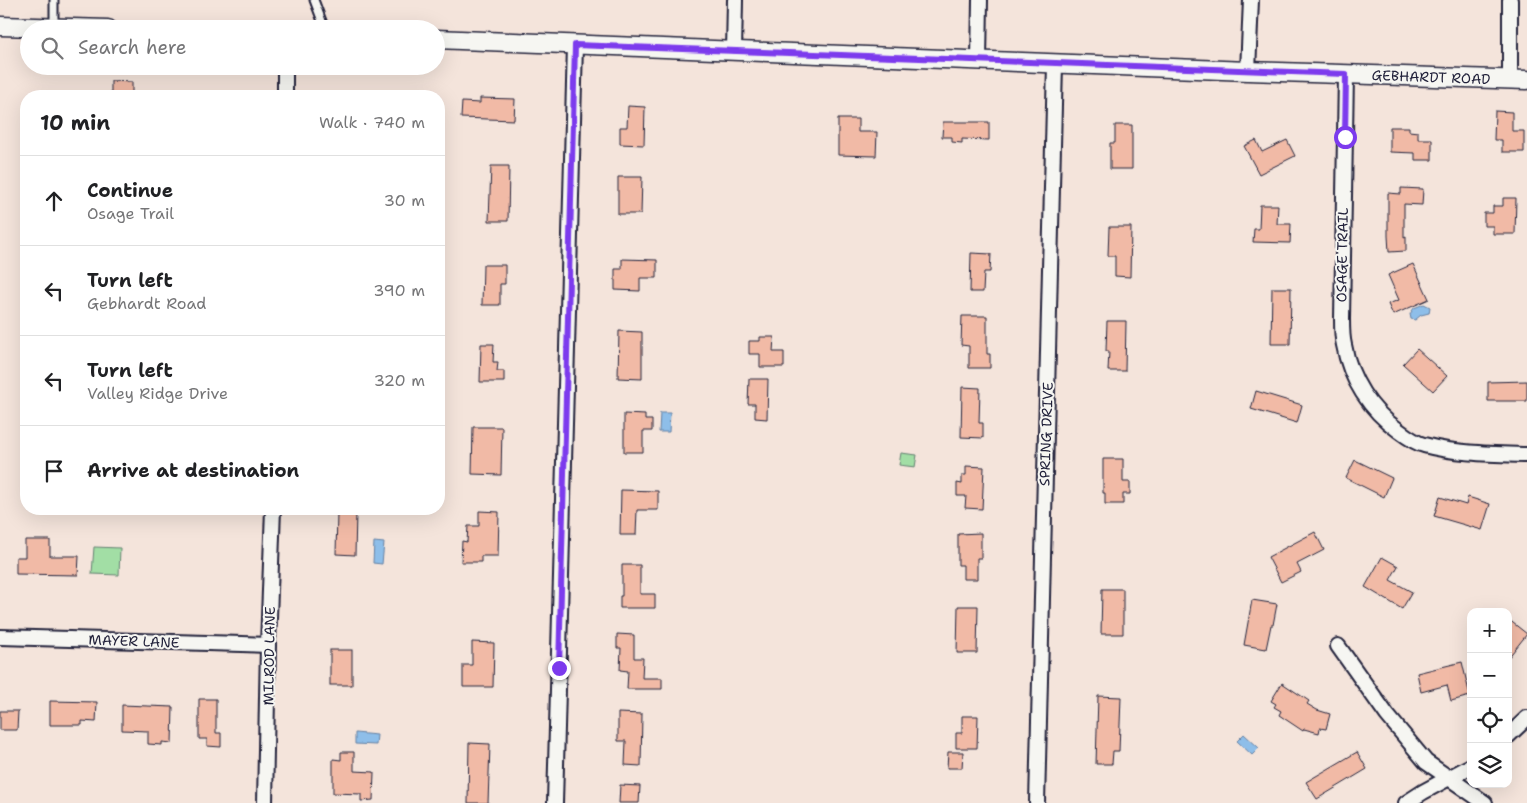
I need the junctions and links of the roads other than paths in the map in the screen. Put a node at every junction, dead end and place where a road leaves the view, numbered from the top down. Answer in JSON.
{"nodes":[{"id":1,"x":54,"y":0,"type":"edge"},
{"id":2,"x":314,"y":0,"type":"edge"},
{"id":3,"x":735,"y":0,"type":"edge"},
{"id":4,"x":980,"y":0,"type":"edge"},
{"id":5,"x":1250,"y":0,"type":"edge"},
{"id":6,"x":1510,"y":0,"type":"edge"},
{"id":7,"x":54,"y":20,"type":"edge"},
{"id":8,"x":322,"y":20,"type":"edge"},
{"id":9,"x":0,"y":26,"type":"edge"},
{"id":10,"x":20,"y":26,"type":"edge"},
{"id":11,"x":445,"y":39,"type":"edge"},
{"id":12,"x":575,"y":45,"type":"junction"},
{"id":13,"x":734,"y":52,"type":"junction"},
{"id":14,"x":979,"y":61,"type":"junction"},
{"id":15,"x":1055,"y":64,"type":"junction"},
{"id":16,"x":1248,"y":71,"type":"junction"},
{"id":17,"x":1346,"y":74,"type":"junction"},
{"id":18,"x":285,"y":75,"type":"edge"},
{"id":19,"x":1518,"y":79,"type":"edge"},
{"id":20,"x":285,"y":90,"type":"edge"},
{"id":21,"x":1527,"y":454,"type":"edge"},
{"id":22,"x":273,"y":515,"type":"edge"},
{"id":23,"x":0,"y":637,"type":"edge"},
{"id":24,"x":268,"y":646,"type":"junction"},
{"id":25,"x":1338,"y":646,"type":"dead end"},
{"id":26,"x":1527,"y":718,"type":"edge"},
{"id":27,"x":1512,"y":732,"type":"edge"},
{"id":28,"x":1467,"y":768,"type":"edge"},
{"id":29,"x":1448,"y":778,"type":"junction"},
{"id":30,"x":265,"y":803,"type":"edge"},
{"id":31,"x":555,"y":803,"type":"edge"},
{"id":32,"x":1038,"y":803,"type":"edge"},
{"id":33,"x":1406,"y":803,"type":"edge"},
{"id":34,"x":1485,"y":803,"type":"edge"}],
"edges":[{"from":1,"to":7,"type":"lane"},
{"from":2,"to":8,"type":"lane"},
{"from":3,"to":13,"type":"street"},
{"from":4,"to":14,"type":"street"},
{"from":5,"to":16,"type":"street"},
{"from":6,"to":19,"type":"street"},
{"from":9,"to":10,"type":"street"},
{"from":11,"to":12,"type":"street","name":"GEBHARDT ROAD"},
{"from":12,"to":13,"type":"street","name":"GEBHARDT ROAD"},
{"from":12,"to":31,"type":"street"},
{"from":13,"to":14,"type":"street","name":"GEBHARDT ROAD"},
{"from":14,"to":15,"type":"street","name":"GEBHARDT ROAD"},
{"from":15,"to":16,"type":"street","name":"GEBHARDT ROAD"},
{"from":15,"to":32,"type":"street","name":"SPRING DRIVE"},
{"from":16,"to":17,"type":"street","name":"GEBHARDT ROAD"},
{"from":17,"to":19,"type":"street","name":"GEBHARDT ROAD"},
{"from":17,"to":21,"type":"street","name":"OSAGE TRAIL"},
{"from":18,"to":20,"type":"street"},
{"from":22,"to":24,"type":"street","name":"MILROD LANE"},
{"from":23,"to":24,"type":"street","name":"MAYER LANE"},
{"from":24,"to":30,"type":"street","name":"MILROD LANE"},
{"from":25,"to":29,"type":"street"},
{"from":26,"to":27,"type":"street"},
{"from":28,"to":29,"type":"street"},
{"from":29,"to":33,"type":"street"},
{"from":29,"to":34,"type":"street"}]}
